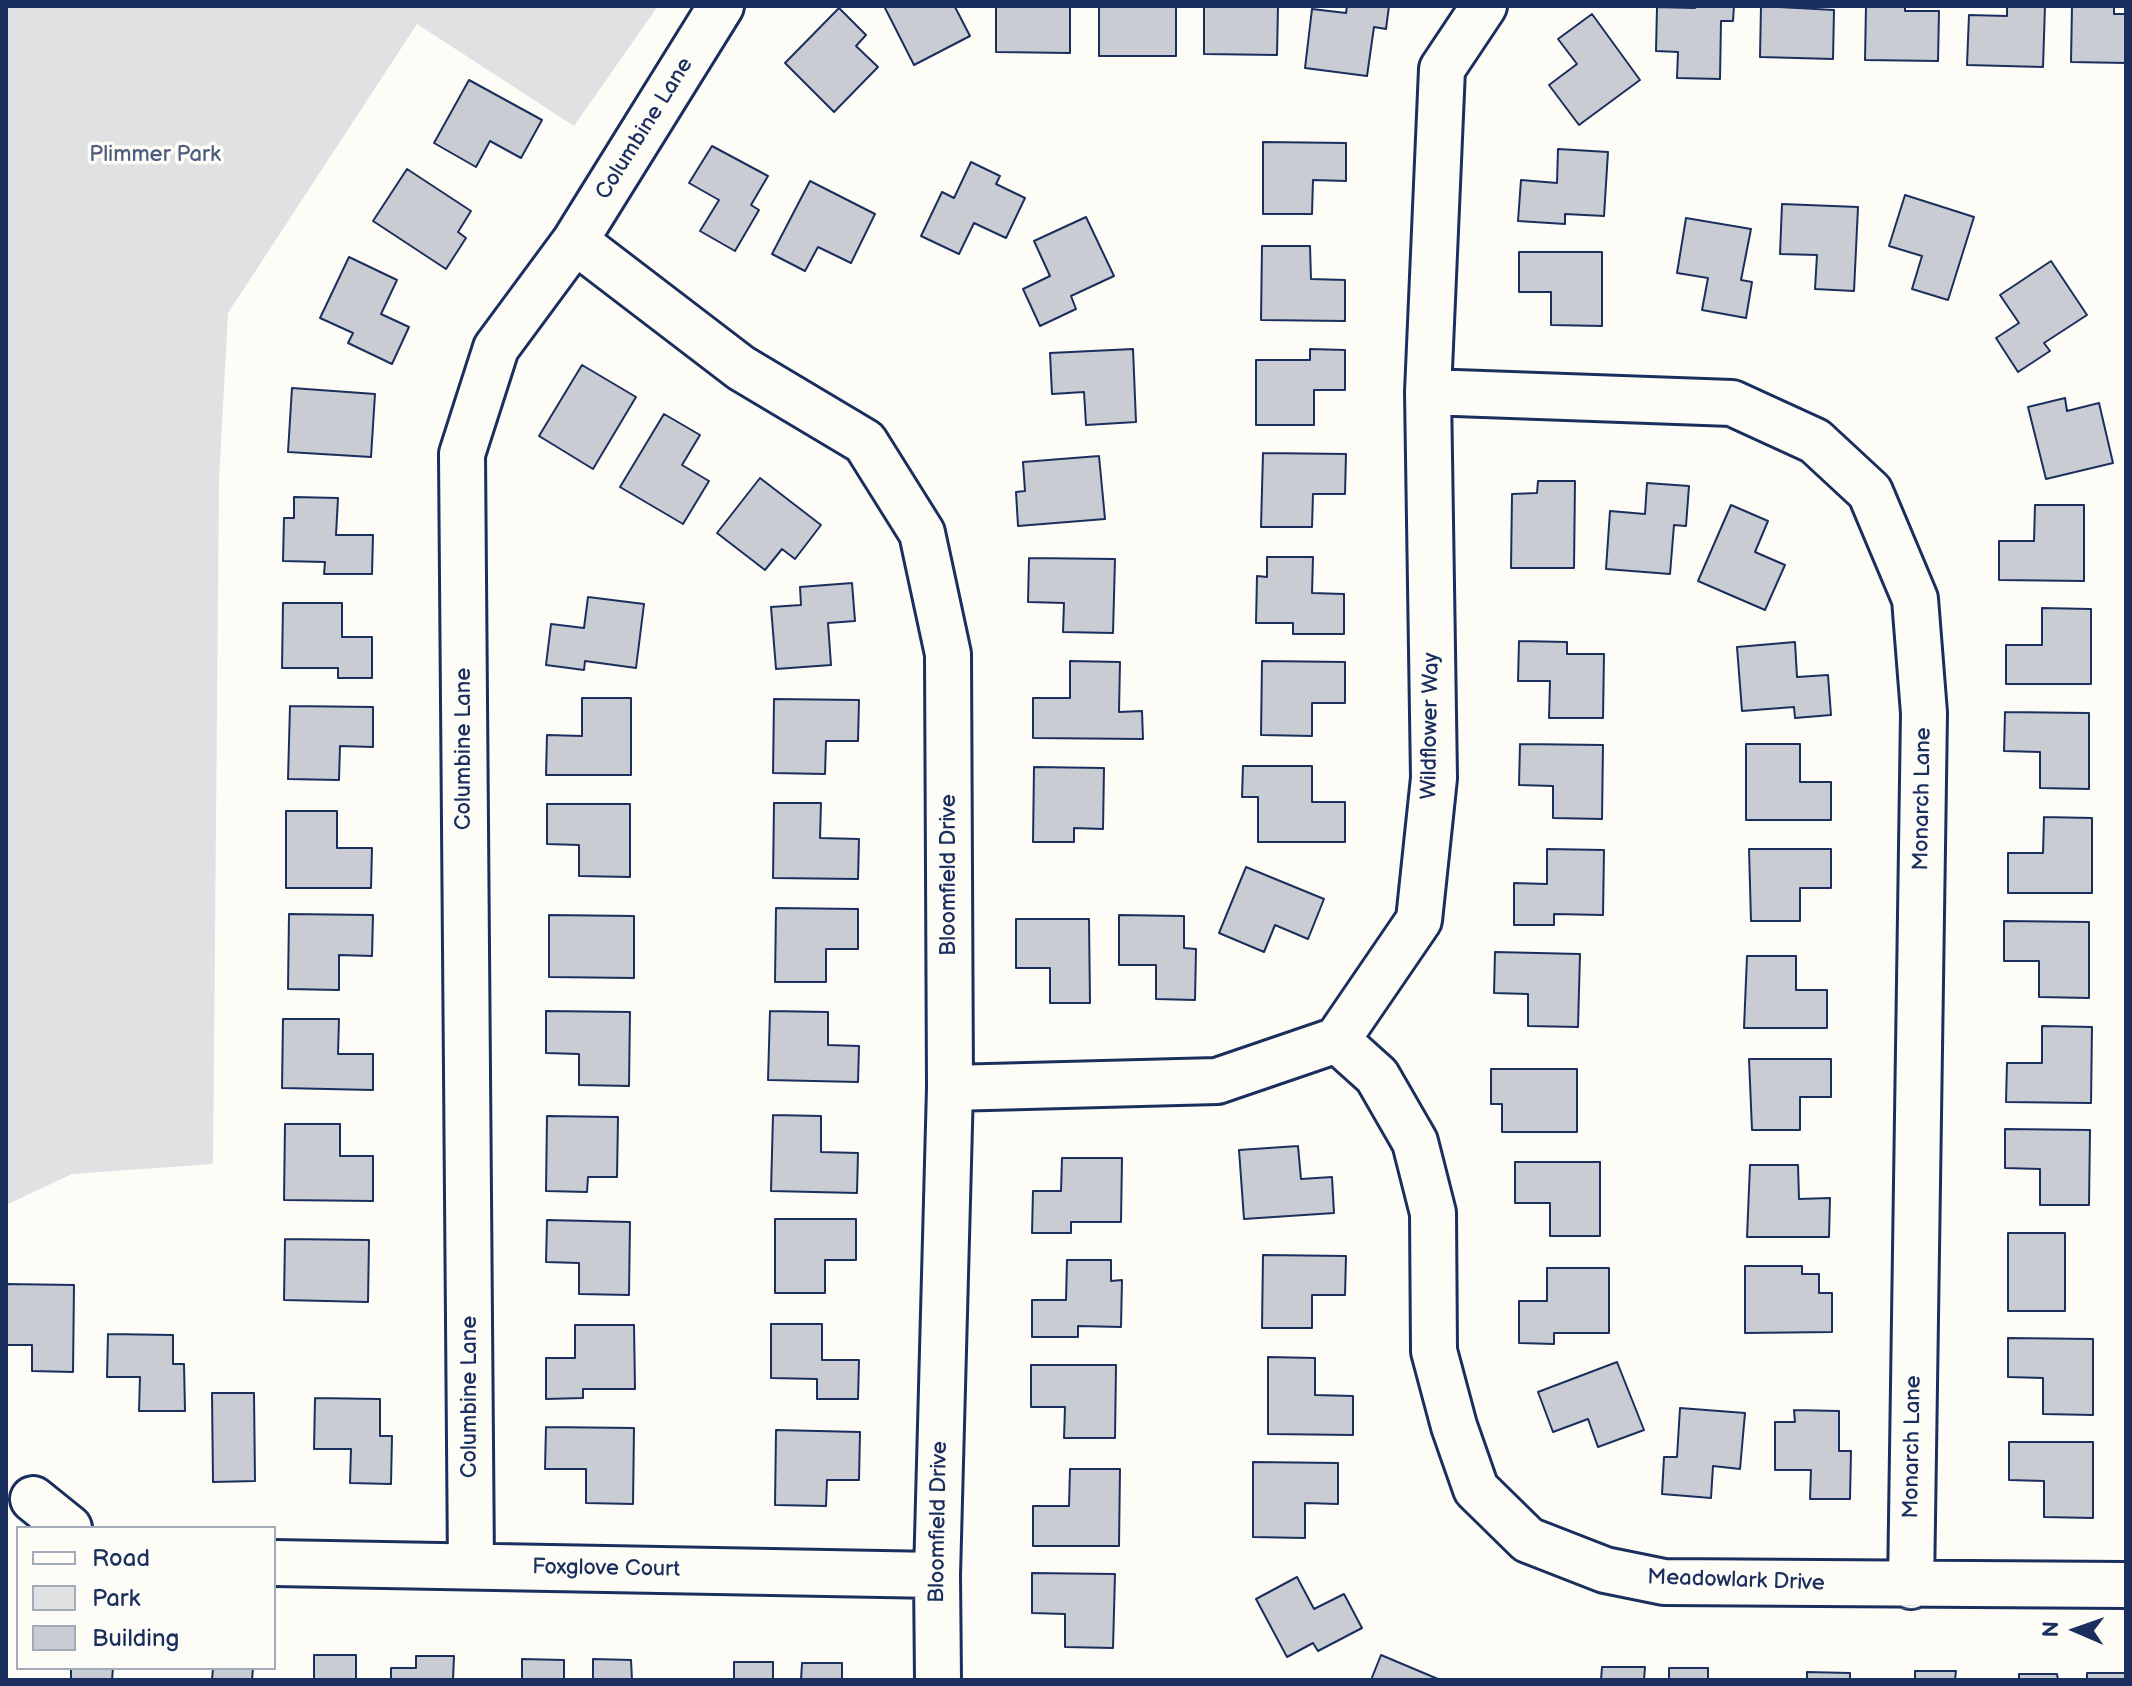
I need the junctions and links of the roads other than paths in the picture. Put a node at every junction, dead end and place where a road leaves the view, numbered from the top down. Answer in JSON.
{"nodes":[{"id":1,"x":721,"y":6,"type":"edge"},
{"id":2,"x":1484,"y":6,"type":"edge"},
{"id":3,"x":575,"y":241,"type":"junction"},
{"id":4,"x":1428,"y":392,"type":"junction"},
{"id":5,"x":1337,"y":1040,"type":"junction"},
{"id":6,"x":950,"y":1088,"type":"junction"},
{"id":7,"x":33,"y":1499,"type":"dead end"},
{"id":8,"x":67,"y":1526,"type":"edge"},
{"id":9,"x":276,"y":1563,"type":"edge"},
{"id":10,"x":471,"y":1566,"type":"junction"},
{"id":11,"x":937,"y":1575,"type":"junction"},
{"id":12,"x":2126,"y":1585,"type":"edge"},
{"id":13,"x":1911,"y":1586,"type":"junction"},
{"id":14,"x":938,"y":1680,"type":"edge"}],
"edges":[{"from":1,"to":3,"type":"street","name":"Columbine Lane"},
{"from":2,"to":4,"type":"street","name":"Wildflower Way"},
{"from":3,"to":6,"type":"street","name":"Bloomfield Drive"},
{"from":3,"to":10,"type":"street","name":"Columbine Lane"},
{"from":4,"to":5,"type":"street","name":"Wildflower Way"},
{"from":4,"to":13,"type":"street","name":"Monarch Lane"},
{"from":5,"to":6,"type":"street"},
{"from":5,"to":13,"type":"street","name":"Meadowlark Drive"},
{"from":6,"to":11,"type":"street","name":"Bloomfield Drive"},
{"from":7,"to":8,"type":"street"},
{"from":9,"to":10,"type":"street","name":"Foxglove Court"},
{"from":10,"to":11,"type":"street","name":"Foxglove Court"},
{"from":11,"to":14,"type":"street","name":"Bloomfield Drive"},
{"from":12,"to":13,"type":"street","name":"Meadowlark Drive"}]}
